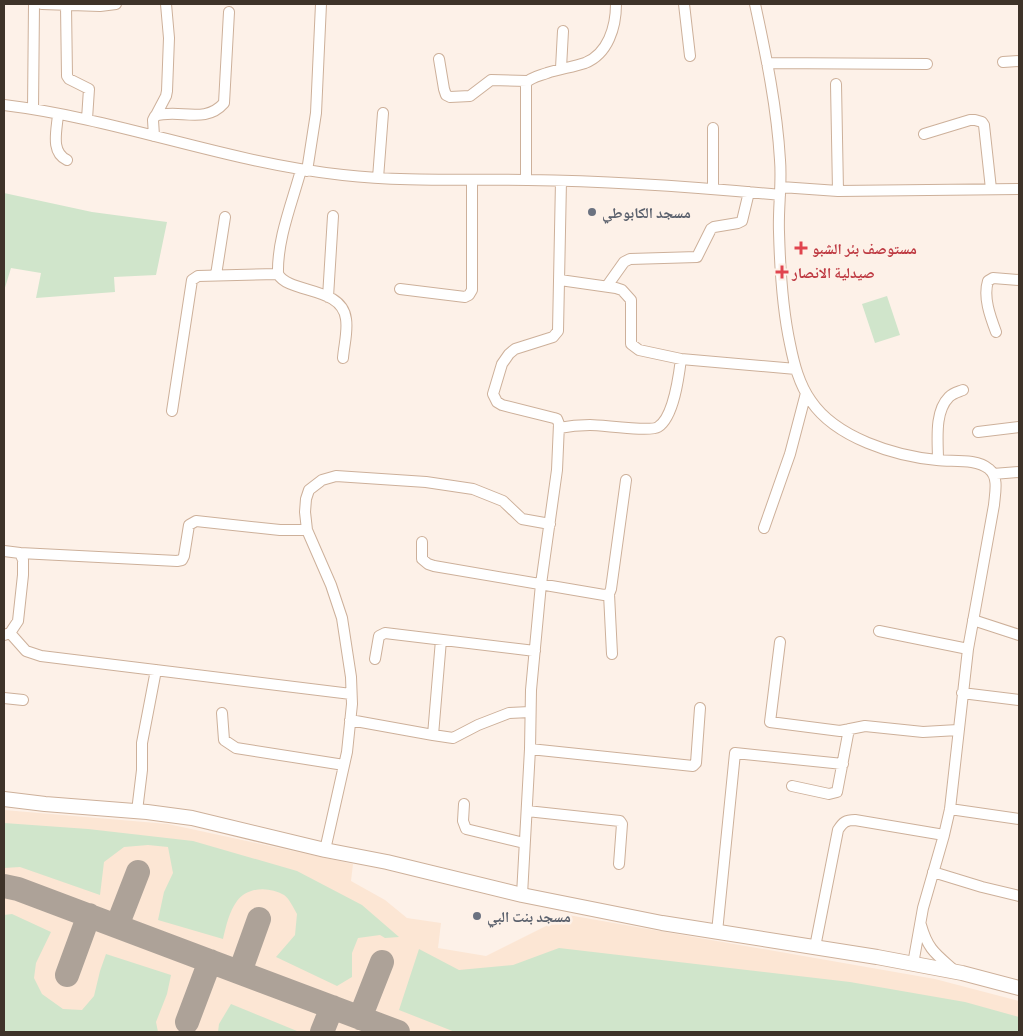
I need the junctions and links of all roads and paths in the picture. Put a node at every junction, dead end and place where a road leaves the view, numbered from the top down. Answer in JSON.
{"nodes":[{"id":1,"x":34,"y":4,"type":"edge"},
{"id":2,"x":43,"y":4,"type":"edge"},
{"id":3,"x":116,"y":4,"type":"edge"},
{"id":4,"x":166,"y":4,"type":"edge"},
{"id":5,"x":321,"y":4,"type":"edge"},
{"id":6,"x":616,"y":4,"type":"edge"},
{"id":7,"x":684,"y":4,"type":"edge"},
{"id":8,"x":755,"y":4,"type":"edge"},
{"id":9,"x":85,"y":5,"type":"edge"},
{"id":10,"x":66,"y":6,"type":"junction"},
{"id":11,"x":229,"y":12,"type":"dead end"},
{"id":12,"x":563,"y":31,"type":"dead end"},
{"id":13,"x":690,"y":56,"type":"dead end"},
{"id":14,"x":440,"y":59,"type":"dead end"},
{"id":15,"x":1019,"y":61,"type":"edge"},
{"id":16,"x":1003,"y":62,"type":"dead end"},
{"id":17,"x":767,"y":64,"type":"junction"},
{"id":18,"x":926,"y":64,"type":"dead end"},
{"id":19,"x":561,"y":68,"type":"junction"},
{"id":20,"x":527,"y":81,"type":"junction"},
{"id":21,"x":836,"y":84,"type":"dead end"},
{"id":22,"x":4,"y":105,"type":"edge"},
{"id":23,"x":33,"y":109,"type":"junction"},
{"id":24,"x":383,"y":113,"type":"dead end"},
{"id":25,"x":58,"y":114,"type":"junction"},
{"id":26,"x":156,"y":115,"type":"junction"},
{"id":27,"x":87,"y":119,"type":"junction"},
{"id":28,"x":713,"y":128,"type":"dead end"},
{"id":29,"x":924,"y":134,"type":"dead end"},
{"id":30,"x":154,"y":136,"type":"junction"},
{"id":31,"x":68,"y":160,"type":"dead end"},
{"id":32,"x":304,"y":170,"type":"junction"},
{"id":33,"x":378,"y":178,"type":"junction"},
{"id":34,"x":526,"y":180,"type":"junction"},
{"id":35,"x":472,"y":181,"type":"junction"},
{"id":36,"x":561,"y":181,"type":"junction"},
{"id":37,"x":713,"y":189,"type":"junction"},
{"id":38,"x":991,"y":189,"type":"junction"},
{"id":39,"x":1019,"y":189,"type":"edge"},
{"id":40,"x":780,"y":191,"type":"junction"},
{"id":41,"x":838,"y":191,"type":"junction"},
{"id":42,"x":749,"y":192,"type":"junction"},
{"id":43,"x":334,"y":216,"type":"dead end"},
{"id":44,"x":225,"y":217,"type":"dead end"},
{"id":45,"x":278,"y":274,"type":"junction"},
{"id":46,"x":216,"y":275,"type":"junction"},
{"id":47,"x":560,"y":280,"type":"junction"},
{"id":48,"x":1019,"y":280,"type":"edge"},
{"id":49,"x":607,"y":286,"type":"junction"},
{"id":50,"x":400,"y":290,"type":"dead end"},
{"id":51,"x":328,"y":296,"type":"junction"},
{"id":52,"x":996,"y":332,"type":"dead end"},
{"id":53,"x":343,"y":358,"type":"dead end"},
{"id":54,"x":680,"y":358,"type":"junction"},
{"id":55,"x":796,"y":369,"type":"junction"},
{"id":56,"x":963,"y":390,"type":"dead end"},
{"id":57,"x":806,"y":393,"type":"junction"},
{"id":58,"x":172,"y":411,"type":"dead end"},
{"id":59,"x":1019,"y":427,"type":"edge"},
{"id":60,"x":559,"y":428,"type":"junction"},
{"id":61,"x":978,"y":432,"type":"dead end"},
{"id":62,"x":938,"y":460,"type":"junction"},
{"id":63,"x":1019,"y":472,"type":"edge"},
{"id":64,"x":993,"y":474,"type":"junction"},
{"id":65,"x":626,"y":480,"type":"dead end"},
{"id":66,"x":550,"y":524,"type":"junction"},
{"id":67,"x":764,"y":528,"type":"dead end"},
{"id":68,"x":307,"y":530,"type":"junction"},
{"id":69,"x":422,"y":542,"type":"dead end"},
{"id":70,"x":4,"y":551,"type":"edge"},
{"id":71,"x":20,"y":553,"type":"junction"},
{"id":72,"x":541,"y":584,"type":"junction"},
{"id":73,"x":609,"y":594,"type":"junction"},
{"id":74,"x":972,"y":620,"type":"junction"},
{"id":75,"x":879,"y":632,"type":"dead end"},
{"id":76,"x":7,"y":634,"type":"edge"},
{"id":77,"x":1019,"y":635,"type":"edge"},
{"id":78,"x":441,"y":640,"type":"junction"},
{"id":79,"x":780,"y":642,"type":"dead end"},
{"id":80,"x":968,"y":649,"type":"junction"},
{"id":81,"x":535,"y":651,"type":"junction"},
{"id":82,"x":612,"y":654,"type":"dead end"},
{"id":83,"x":375,"y":659,"type":"dead end"},
{"id":84,"x":156,"y":670,"type":"junction"},
{"id":85,"x":962,"y":693,"type":"junction"},
{"id":86,"x":352,"y":694,"type":"junction"},
{"id":87,"x":4,"y":698,"type":"edge"},
{"id":88,"x":23,"y":700,"type":"dead end"},
{"id":89,"x":1019,"y":700,"type":"edge"},
{"id":90,"x":700,"y":708,"type":"dead end"},
{"id":91,"x":530,"y":712,"type":"junction"},
{"id":92,"x":222,"y":713,"type":"dead end"},
{"id":93,"x":350,"y":720,"type":"junction"},
{"id":94,"x":849,"y":729,"type":"junction"},
{"id":95,"x":958,"y":730,"type":"junction"},
{"id":96,"x":434,"y":735,"type":"junction"},
{"id":97,"x":530,"y":749,"type":"junction"},
{"id":98,"x":844,"y":764,"type":"junction"},
{"id":99,"x":344,"y":765,"type":"junction"},
{"id":100,"x":792,"y":786,"type":"dead end"},
{"id":101,"x":4,"y":799,"type":"edge"},
{"id":102,"x":464,"y":804,"type":"dead end"},
{"id":103,"x":950,"y":809,"type":"junction"},
{"id":104,"x":137,"y":811,"type":"junction"},
{"id":105,"x":526,"y":811,"type":"junction"},
{"id":106,"x":1019,"y":820,"type":"edge"},
{"id":107,"x":944,"y":835,"type":"junction"},
{"id":108,"x":524,"y":843,"type":"junction"},
{"id":109,"x":325,"y":850,"type":"junction"},
{"id":110,"x":619,"y":864,"type":"dead end"},
{"id":111,"x":933,"y":872,"type":"junction"},
{"id":112,"x":522,"y":895,"type":"junction"},
{"id":113,"x":1019,"y":896,"type":"edge"},
{"id":114,"x":920,"y":921,"type":"junction"},
{"id":115,"x":717,"y":932,"type":"junction"},
{"id":116,"x":815,"y":947,"type":"junction"},
{"id":117,"x":913,"y":964,"type":"junction"},
{"id":118,"x":955,"y":972,"type":"junction"},
{"id":119,"x":1019,"y":988,"type":"edge"}],
"edges":[{"from":1,"to":23,"type":"street"},
{"from":2,"to":10,"type":"street"},
{"from":3,"to":9,"type":"street"},
{"from":4,"to":26,"type":"street"},
{"from":5,"to":32,"type":"street"},
{"from":6,"to":19,"type":"street"},
{"from":7,"to":13,"type":"street"},
{"from":8,"to":17,"type":"street"},
{"from":9,"to":10,"type":"street"},
{"from":10,"to":27,"type":"street"},
{"from":11,"to":26,"type":"street"},
{"from":12,"to":19,"type":"street"},
{"from":14,"to":20,"type":"street"},
{"from":15,"to":16,"type":"street"},
{"from":17,"to":18,"type":"street"},
{"from":17,"to":40,"type":"street"},
{"from":19,"to":20,"type":"street"},
{"from":20,"to":34,"type":"street"},
{"from":21,"to":41,"type":"street"},
{"from":22,"to":23,"type":"street"},
{"from":23,"to":25,"type":"street"},
{"from":24,"to":33,"type":"street"},
{"from":25,"to":27,"type":"street"},
{"from":25,"to":31,"type":"street"},
{"from":26,"to":30,"type":"street"},
{"from":27,"to":30,"type":"street"},
{"from":28,"to":37,"type":"street"},
{"from":29,"to":38,"type":"street"},
{"from":30,"to":32,"type":"street"},
{"from":32,"to":33,"type":"street"},
{"from":32,"to":45,"type":"street"},
{"from":33,"to":35,"type":"street"},
{"from":34,"to":35,"type":"street"},
{"from":34,"to":36,"type":"street"},
{"from":35,"to":50,"type":"street"},
{"from":36,"to":37,"type":"street"},
{"from":36,"to":47,"type":"street"},
{"from":37,"to":42,"type":"street"},
{"from":38,"to":39,"type":"street"},
{"from":38,"to":41,"type":"street"},
{"from":40,"to":41,"type":"street"},
{"from":40,"to":42,"type":"street"},
{"from":40,"to":55,"type":"street"},
{"from":42,"to":49,"type":"street"},
{"from":43,"to":51,"type":"street"},
{"from":44,"to":46,"type":"street"},
{"from":45,"to":46,"type":"street"},
{"from":45,"to":51,"type":"street"},
{"from":46,"to":58,"type":"street"},
{"from":47,"to":49,"type":"street"},
{"from":47,"to":60,"type":"street"},
{"from":48,"to":52,"type":"street"},
{"from":49,"to":54,"type":"street"},
{"from":51,"to":53,"type":"street"},
{"from":54,"to":55,"type":"street"},
{"from":54,"to":60,"type":"street"},
{"from":55,"to":57,"type":"street"},
{"from":56,"to":62,"type":"street"},
{"from":57,"to":62,"type":"street"},
{"from":57,"to":67,"type":"street"},
{"from":59,"to":61,"type":"street"},
{"from":60,"to":66,"type":"street"},
{"from":62,"to":64,"type":"street"},
{"from":63,"to":64,"type":"street"},
{"from":64,"to":74,"type":"street"},
{"from":65,"to":73,"type":"street"},
{"from":66,"to":68,"type":"street"},
{"from":66,"to":72,"type":"street"},
{"from":68,"to":71,"type":"street"},
{"from":68,"to":86,"type":"street"},
{"from":69,"to":72,"type":"street"},
{"from":70,"to":71,"type":"street"},
{"from":71,"to":76,"type":"street"},
{"from":72,"to":73,"type":"street"},
{"from":72,"to":81,"type":"street"},
{"from":73,"to":82,"type":"street"},
{"from":74,"to":77,"type":"street"},
{"from":74,"to":80,"type":"street"},
{"from":75,"to":80,"type":"street"},
{"from":76,"to":84,"type":"street"},
{"from":78,"to":81,"type":"street"},
{"from":78,"to":83,"type":"street"},
{"from":78,"to":96,"type":"street"},
{"from":79,"to":94,"type":"street"},
{"from":80,"to":85,"type":"street"},
{"from":81,"to":91,"type":"street"},
{"from":84,"to":86,"type":"street"},
{"from":84,"to":104,"type":"street"},
{"from":85,"to":89,"type":"street"},
{"from":85,"to":95,"type":"street"},
{"from":86,"to":93,"type":"street"},
{"from":87,"to":88,"type":"street"},
{"from":90,"to":97,"type":"street"},
{"from":91,"to":96,"type":"street"},
{"from":91,"to":97,"type":"street"},
{"from":92,"to":99,"type":"street"},
{"from":93,"to":96,"type":"street"},
{"from":93,"to":99,"type":"street"},
{"from":94,"to":95,"type":"street"},
{"from":94,"to":98,"type":"street"},
{"from":95,"to":103,"type":"street"},
{"from":97,"to":105,"type":"street"},
{"from":98,"to":100,"type":"street"},
{"from":98,"to":115,"type":"street"},
{"from":99,"to":109,"type":"street"},
{"from":101,"to":104,"type":"main road"},
{"from":102,"to":108,"type":"street"},
{"from":103,"to":106,"type":"street"},
{"from":103,"to":107,"type":"street"},
{"from":104,"to":109,"type":"main road"},
{"from":105,"to":108,"type":"street"},
{"from":105,"to":110,"type":"street"},
{"from":107,"to":111,"type":"street"},
{"from":107,"to":116,"type":"street"},
{"from":108,"to":112,"type":"street"},
{"from":109,"to":112,"type":"main road"},
{"from":111,"to":113,"type":"street"},
{"from":111,"to":114,"type":"street"},
{"from":112,"to":115,"type":"main road"},
{"from":114,"to":117,"type":"street"},
{"from":114,"to":118,"type":"street"},
{"from":115,"to":116,"type":"main road"},
{"from":116,"to":117,"type":"main road"},
{"from":117,"to":118,"type":"main road"},
{"from":118,"to":119,"type":"main road"}]}
